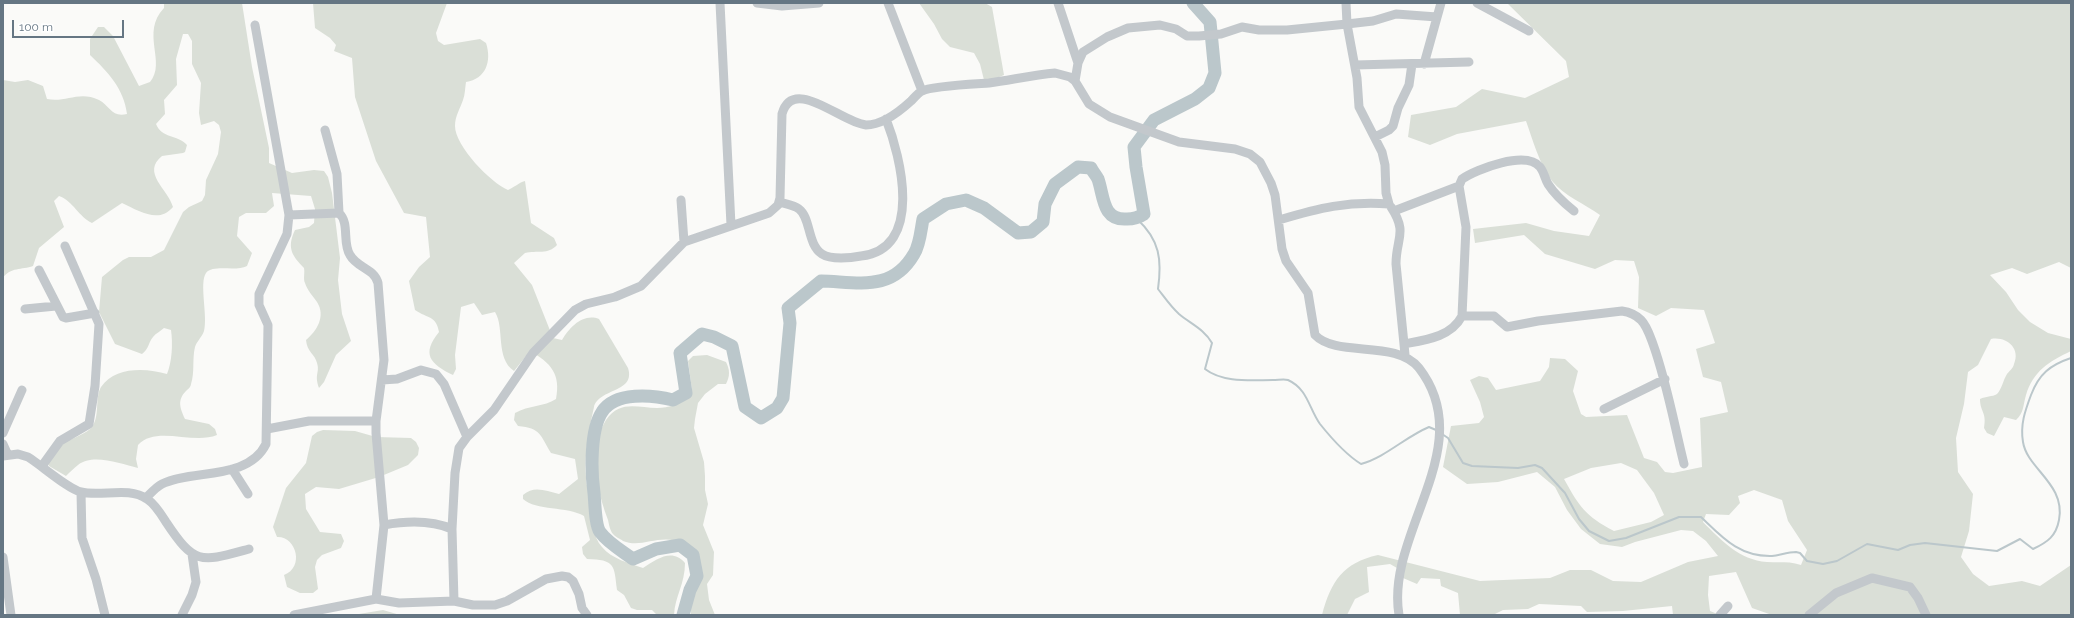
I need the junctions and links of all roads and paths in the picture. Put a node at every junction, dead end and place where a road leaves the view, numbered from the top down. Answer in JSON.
{"nodes":[{"id":1,"x":720,"y":3,"type":"edge"},
{"id":2,"x":757,"y":3,"type":"edge"},
{"id":3,"x":819,"y":3,"type":"edge"},
{"id":4,"x":888,"y":3,"type":"edge"},
{"id":5,"x":1058,"y":3,"type":"edge"},
{"id":6,"x":1346,"y":3,"type":"edge"},
{"id":7,"x":1441,"y":3,"type":"edge"},
{"id":8,"x":1477,"y":3,"type":"edge"},
{"id":9,"x":1437,"y":17,"type":"junction"},
{"id":10,"x":1347,"y":24,"type":"junction"},
{"id":11,"x":255,"y":25,"type":"dead end"},
{"id":12,"x":1529,"y":31,"type":"dead end"},
{"id":13,"x":1469,"y":62,"type":"dead end"},
{"id":14,"x":1078,"y":63,"type":"junction"},
{"id":15,"x":1412,"y":64,"type":"junction"},
{"id":16,"x":1424,"y":64,"type":"junction"},
{"id":17,"x":1355,"y":65,"type":"junction"},
{"id":18,"x":1075,"y":81,"type":"junction"},
{"id":19,"x":922,"y":91,"type":"junction"},
{"id":20,"x":886,"y":119,"type":"junction"},
{"id":21,"x":325,"y":130,"type":"dead end"},
{"id":22,"x":1375,"y":137,"type":"junction"},
{"id":23,"x":1459,"y":186,"type":"junction"},
{"id":24,"x":681,"y":200,"type":"dead end"},
{"id":25,"x":779,"y":202,"type":"junction"},
{"id":26,"x":1391,"y":207,"type":"junction"},
{"id":27,"x":1574,"y":211,"type":"dead end"},
{"id":28,"x":339,"y":213,"type":"junction"},
{"id":29,"x":289,"y":215,"type":"junction"},
{"id":30,"x":1279,"y":220,"type":"junction"},
{"id":31,"x":731,"y":225,"type":"junction"},
{"id":32,"x":684,"y":242,"type":"junction"},
{"id":33,"x":65,"y":246,"type":"dead end"},
{"id":34,"x":39,"y":270,"type":"dead end"},
{"id":35,"x":56,"y":306,"type":"junction"},
{"id":36,"x":25,"y":309,"type":"dead end"},
{"id":37,"x":95,"y":313,"type":"junction"},
{"id":38,"x":1462,"y":316,"type":"junction"},
{"id":39,"x":1404,"y":344,"type":"junction"},
{"id":40,"x":1405,"y":355,"type":"junction"},
{"id":41,"x":1665,"y":379,"type":"junction"},
{"id":42,"x":382,"y":380,"type":"junction"},
{"id":43,"x":22,"y":390,"type":"dead end"},
{"id":44,"x":1604,"y":409,"type":"dead end"},
{"id":45,"x":376,"y":421,"type":"junction"},
{"id":46,"x":267,"y":429,"type":"junction"},
{"id":47,"x":3,"y":433,"type":"edge"},
{"id":48,"x":466,"y":437,"type":"junction"},
{"id":49,"x":3,"y":444,"type":"edge"},
{"id":50,"x":5,"y":456,"type":"edge"},
{"id":51,"x":1684,"y":464,"type":"dead end"},
{"id":52,"x":42,"y":466,"type":"junction"},
{"id":53,"x":232,"y":469,"type":"junction"},
{"id":54,"x":81,"y":492,"type":"junction"},
{"id":55,"x":248,"y":494,"type":"dead end"},
{"id":56,"x":146,"y":498,"type":"junction"},
{"id":57,"x":384,"y":525,"type":"junction"},
{"id":58,"x":452,"y":529,"type":"junction"},
{"id":59,"x":249,"y":549,"type":"dead end"},
{"id":60,"x":192,"y":554,"type":"junction"},
{"id":61,"x":3,"y":557,"type":"edge"},
{"id":62,"x":376,"y":600,"type":"junction"},
{"id":63,"x":454,"y":601,"type":"junction"},
{"id":64,"x":1728,"y":606,"type":"dead end"},
{"id":65,"x":8,"y":612,"type":"edge"},
{"id":66,"x":105,"y":615,"type":"edge"},
{"id":67,"x":182,"y":615,"type":"edge"},
{"id":68,"x":294,"y":615,"type":"edge"},
{"id":69,"x":587,"y":615,"type":"edge"},
{"id":70,"x":1399,"y":615,"type":"edge"},
{"id":71,"x":1720,"y":615,"type":"edge"},
{"id":72,"x":1809,"y":615,"type":"edge"},
{"id":73,"x":1926,"y":615,"type":"edge"}],
"edges":[{"from":1,"to":31,"type":"street"},
{"from":2,"to":3,"type":"street"},
{"from":4,"to":19,"type":"street"},
{"from":5,"to":14,"type":"street"},
{"from":6,"to":10,"type":"street"},
{"from":7,"to":9,"type":"street"},
{"from":8,"to":12,"type":"street"},
{"from":9,"to":10,"type":"street"},
{"from":9,"to":16,"type":"street"},
{"from":10,"to":14,"type":"street"},
{"from":10,"to":17,"type":"street"},
{"from":11,"to":29,"type":"street"},
{"from":13,"to":16,"type":"street"},
{"from":14,"to":18,"type":"street"},
{"from":15,"to":16,"type":"street"},
{"from":15,"to":17,"type":"street"},
{"from":15,"to":22,"type":"street"},
{"from":17,"to":22,"type":"street"},
{"from":18,"to":19,"type":"street"},
{"from":18,"to":30,"type":"street"},
{"from":19,"to":20,"type":"street"},
{"from":20,"to":25,"type":"street"},
{"from":20,"to":25,"type":"street"},
{"from":21,"to":28,"type":"street"},
{"from":22,"to":26,"type":"street"},
{"from":23,"to":26,"type":"street"},
{"from":23,"to":27,"type":"street"},
{"from":23,"to":38,"type":"street"},
{"from":24,"to":32,"type":"street"},
{"from":25,"to":31,"type":"street"},
{"from":26,"to":30,"type":"street"},
{"from":26,"to":39,"type":"street"},
{"from":28,"to":29,"type":"street"},
{"from":28,"to":42,"type":"street"},
{"from":29,"to":46,"type":"street"},
{"from":30,"to":40,"type":"street"},
{"from":31,"to":32,"type":"street"},
{"from":32,"to":48,"type":"street"},
{"from":33,"to":37,"type":"street"},
{"from":34,"to":35,"type":"street"},
{"from":35,"to":36,"type":"street"},
{"from":35,"to":37,"type":"street"},
{"from":37,"to":52,"type":"street"},
{"from":38,"to":39,"type":"street"},
{"from":38,"to":41,"type":"street"},
{"from":39,"to":40,"type":"street"},
{"from":40,"to":70,"type":"street"},
{"from":41,"to":44,"type":"street"},
{"from":41,"to":51,"type":"street"},
{"from":42,"to":45,"type":"street"},
{"from":42,"to":48,"type":"street"},
{"from":43,"to":47,"type":"street"},
{"from":45,"to":46,"type":"street"},
{"from":45,"to":57,"type":"street"},
{"from":46,"to":53,"type":"street"},
{"from":48,"to":58,"type":"street"},
{"from":49,"to":50,"type":"street"},
{"from":50,"to":52,"type":"street"},
{"from":52,"to":54,"type":"street"},
{"from":53,"to":55,"type":"street"},
{"from":53,"to":56,"type":"street"},
{"from":54,"to":56,"type":"street"},
{"from":54,"to":66,"type":"street"},
{"from":56,"to":60,"type":"street"},
{"from":57,"to":58,"type":"street"},
{"from":57,"to":62,"type":"street"},
{"from":58,"to":63,"type":"street"},
{"from":59,"to":60,"type":"street"},
{"from":60,"to":67,"type":"street"},
{"from":61,"to":65,"type":"street"},
{"from":62,"to":63,"type":"street"},
{"from":62,"to":68,"type":"street"},
{"from":63,"to":69,"type":"street"},
{"from":64,"to":71,"type":"street"},
{"from":72,"to":73,"type":"street"}]}
